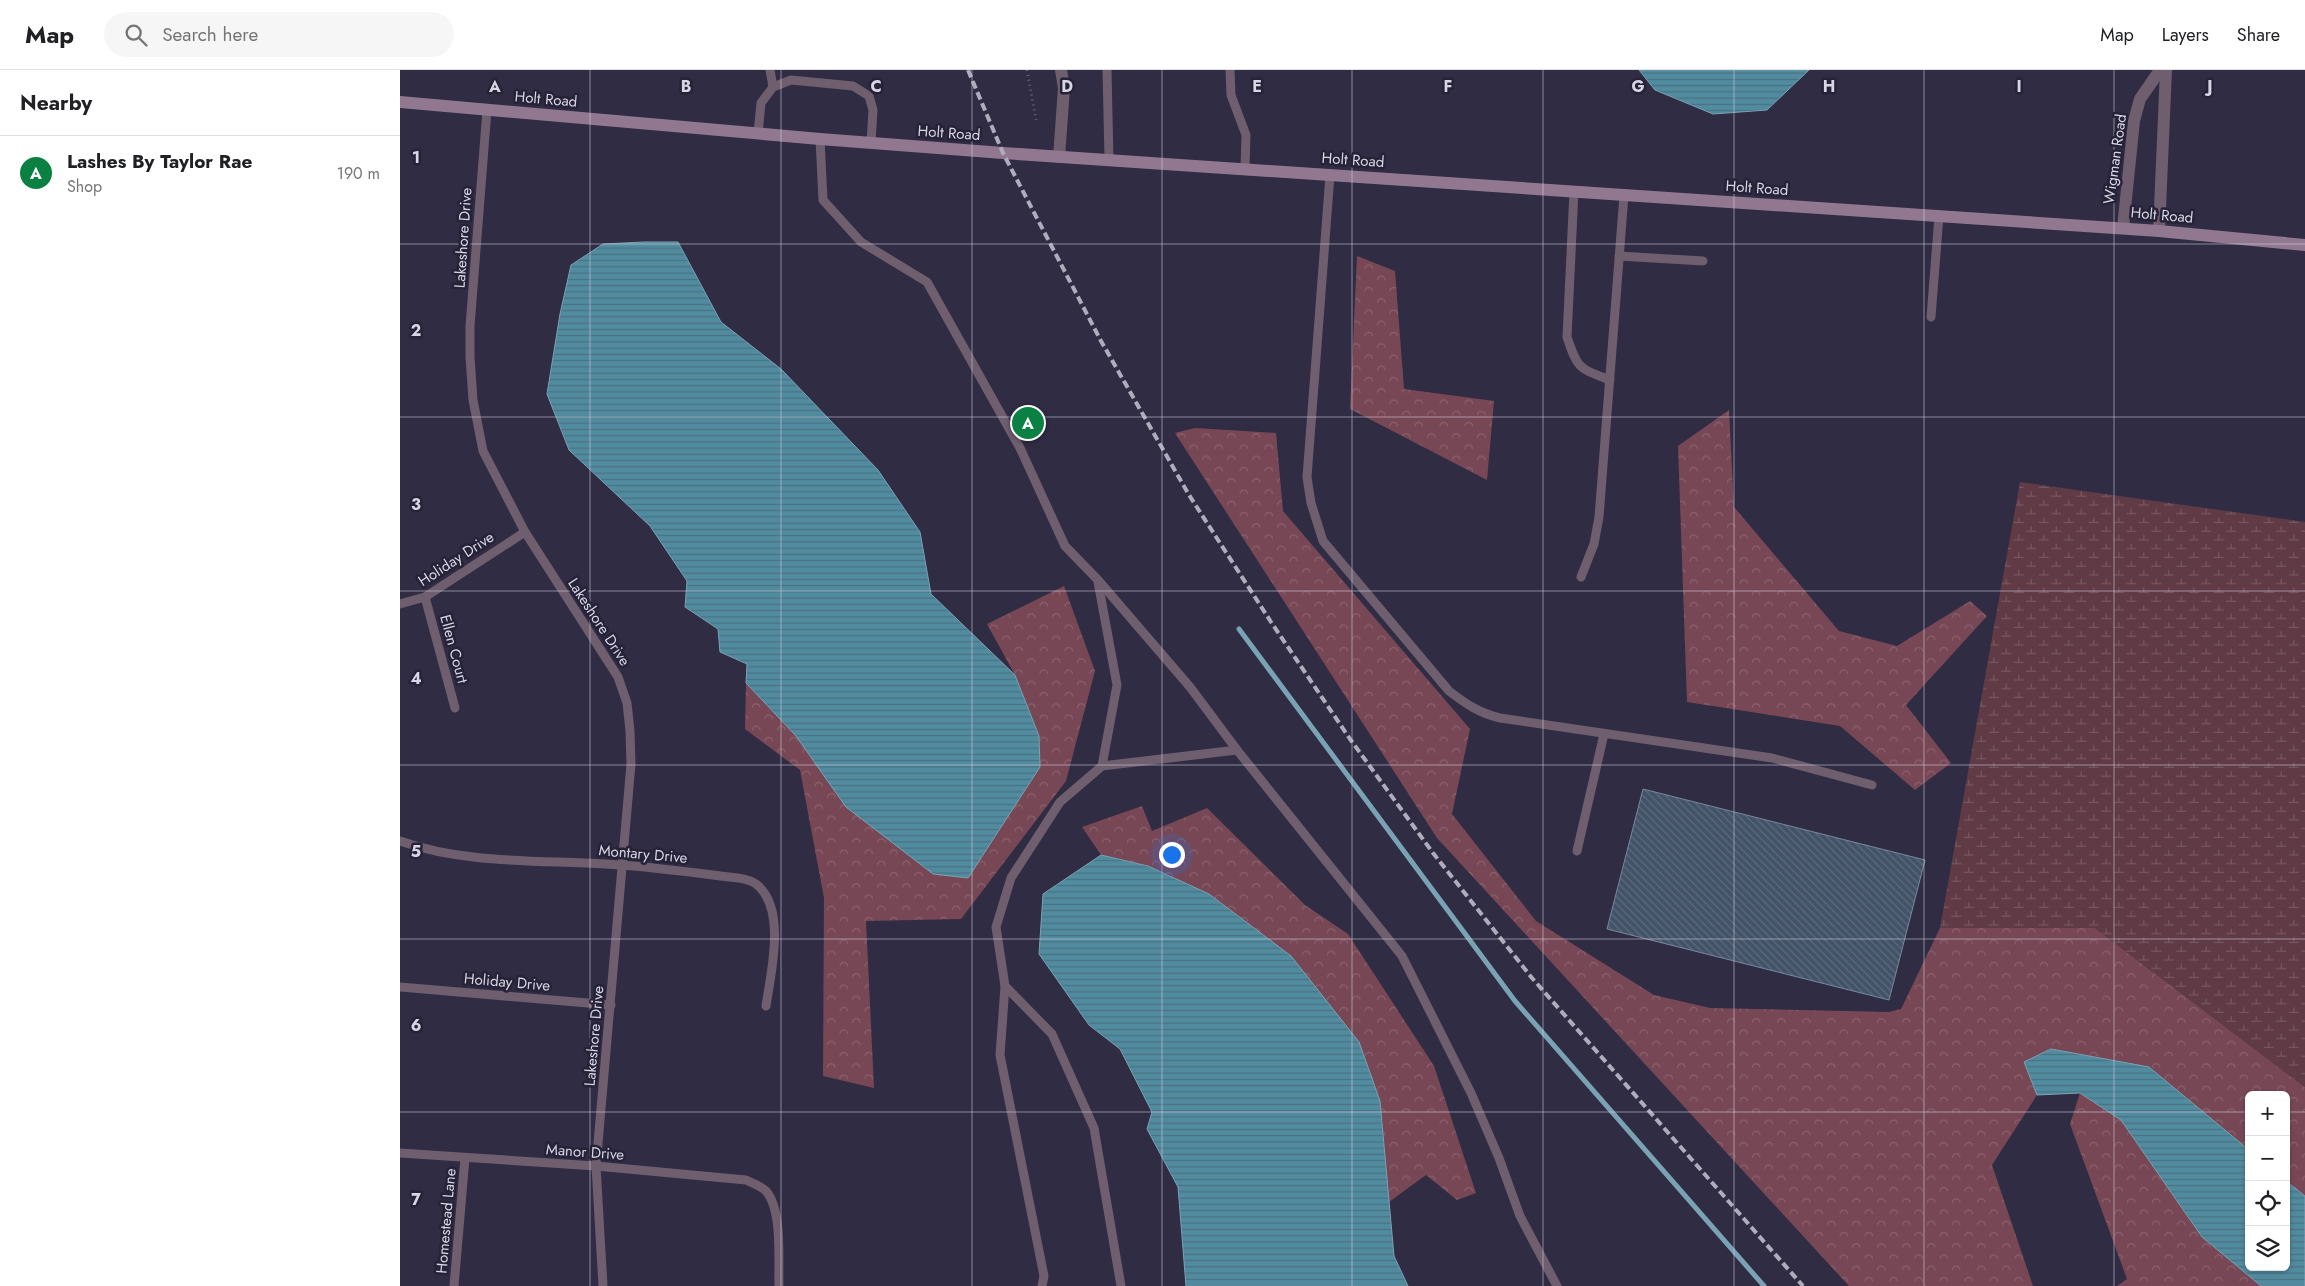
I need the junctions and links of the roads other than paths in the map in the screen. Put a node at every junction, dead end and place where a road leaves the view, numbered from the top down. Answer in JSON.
{"nodes":[{"id":1,"x":770,"y":70,"type":"edge"},
{"id":2,"x":1061,"y":70,"type":"edge"},
{"id":3,"x":1107,"y":70,"type":"edge"},
{"id":4,"x":1230,"y":70,"type":"edge"},
{"id":5,"x":2160,"y":70,"type":"edge"},
{"id":6,"x":2166,"y":70,"type":"edge"},
{"id":7,"x":773,"y":87,"type":"junction"},
{"id":8,"x":400,"y":102,"type":"edge"},
{"id":9,"x":487,"y":110,"type":"junction"},
{"id":10,"x":758,"y":134,"type":"junction"},
{"id":11,"x":820,"y":139,"type":"junction"},
{"id":12,"x":871,"y":143,"type":"junction"},
{"id":13,"x":1059,"y":157,"type":"junction"},
{"id":14,"x":1110,"y":160,"type":"junction"},
{"id":15,"x":1245,"y":169,"type":"junction"},
{"id":16,"x":1330,"y":175,"type":"junction"},
{"id":17,"x":1574,"y":191,"type":"junction"},
{"id":18,"x":1624,"y":195,"type":"junction"},
{"id":19,"x":1939,"y":216,"type":"junction"},
{"id":20,"x":2123,"y":228,"type":"junction"},
{"id":21,"x":2158,"y":231,"type":"junction"},
{"id":22,"x":2305,"y":245,"type":"edge"},
{"id":23,"x":1619,"y":256,"type":"junction"},
{"id":24,"x":1703,"y":261,"type":"dead end"},
{"id":25,"x":1931,"y":317,"type":"dead end"},
{"id":26,"x":1610,"y":380,"type":"junction"},
{"id":27,"x":525,"y":532,"type":"junction"},
{"id":28,"x":1581,"y":577,"type":"dead end"},
{"id":29,"x":1098,"y":580,"type":"junction"},
{"id":30,"x":425,"y":597,"type":"junction"},
{"id":31,"x":400,"y":604,"type":"edge"},
{"id":32,"x":455,"y":708,"type":"dead end"},
{"id":33,"x":1604,"y":734,"type":"junction"},
{"id":34,"x":1237,"y":750,"type":"junction"},
{"id":35,"x":1102,"y":766,"type":"junction"},
{"id":36,"x":1872,"y":785,"type":"dead end"},
{"id":37,"x":400,"y":841,"type":"edge"},
{"id":38,"x":1577,"y":851,"type":"dead end"},
{"id":39,"x":623,"y":864,"type":"junction"},
{"id":40,"x":1005,"y":986,"type":"junction"},
{"id":41,"x":400,"y":987,"type":"edge"},
{"id":42,"x":611,"y":1005,"type":"junction"},
{"id":43,"x":766,"y":1006,"type":"dead end"},
{"id":44,"x":400,"y":1153,"type":"edge"},
{"id":45,"x":465,"y":1158,"type":"junction"},
{"id":46,"x":596,"y":1166,"type":"junction"},
{"id":47,"x":454,"y":1286,"type":"edge"},
{"id":48,"x":603,"y":1286,"type":"edge"},
{"id":49,"x":779,"y":1286,"type":"edge"},
{"id":50,"x":1042,"y":1286,"type":"edge"},
{"id":51,"x":1120,"y":1286,"type":"edge"},
{"id":52,"x":1557,"y":1286,"type":"edge"}],
"edges":[{"from":1,"to":7,"type":"lane"},
{"from":2,"to":13,"type":"street"},
{"from":3,"to":14,"type":"lane"},
{"from":4,"to":15,"type":"lane"},
{"from":5,"to":20,"type":"street","name":"Wigman Road"},
{"from":6,"to":21,"type":"street"},
{"from":7,"to":10,"type":"lane"},
{"from":7,"to":12,"type":"lane"},
{"from":8,"to":9,"type":"main road","name":"Holt Road"},
{"from":9,"to":10,"type":"main road","name":"Holt Road"},
{"from":9,"to":27,"type":"lane","name":"Lakeshore Drive"},
{"from":10,"to":11,"type":"main road","name":"Holt Road"},
{"from":11,"to":12,"type":"main road","name":"Holt Road"},
{"from":11,"to":29,"type":"lane"},
{"from":12,"to":13,"type":"main road","name":"Holt Road"},
{"from":13,"to":14,"type":"main road","name":"Holt Road"},
{"from":14,"to":15,"type":"main road","name":"Holt Road"},
{"from":15,"to":16,"type":"main road","name":"Holt Road"},
{"from":16,"to":17,"type":"main road","name":"Holt Road"},
{"from":16,"to":33,"type":"lane"},
{"from":17,"to":18,"type":"main road","name":"Holt Road"},
{"from":17,"to":26,"type":"lane"},
{"from":18,"to":19,"type":"main road","name":"Holt Road"},
{"from":18,"to":23,"type":"lane"},
{"from":19,"to":20,"type":"main road","name":"Holt Road"},
{"from":19,"to":25,"type":"lane"},
{"from":20,"to":21,"type":"main road","name":"Holt Road"},
{"from":21,"to":22,"type":"main road","name":"Holt Road"},
{"from":23,"to":24,"type":"lane"},
{"from":23,"to":26,"type":"lane"},
{"from":26,"to":28,"type":"lane"},
{"from":27,"to":30,"type":"lane","name":"Holiday Drive"},
{"from":27,"to":39,"type":"lane","name":"Lakeshore Drive"},
{"from":29,"to":34,"type":"lane"},
{"from":29,"to":35,"type":"lane"},
{"from":30,"to":31,"type":"lane","name":"Holiday Drive"},
{"from":30,"to":32,"type":"lane","name":"Ellen Court"},
{"from":33,"to":36,"type":"lane"},
{"from":33,"to":38,"type":"lane"},
{"from":34,"to":35,"type":"lane"},
{"from":34,"to":52,"type":"lane"},
{"from":35,"to":40,"type":"lane"},
{"from":37,"to":39,"type":"lane","name":"Montary Drive"},
{"from":39,"to":42,"type":"lane","name":"Lakeshore Drive"},
{"from":39,"to":43,"type":"lane","name":"Montary Drive"},
{"from":40,"to":50,"type":"lane"},
{"from":40,"to":51,"type":"lane"},
{"from":41,"to":42,"type":"lane","name":"Holiday Drive"},
{"from":42,"to":46,"type":"lane","name":"Lakeshore Drive"},
{"from":44,"to":45,"type":"lane","name":"Manor Drive"},
{"from":45,"to":46,"type":"lane","name":"Manor Drive"},
{"from":45,"to":47,"type":"lane","name":"Homestead Lane"},
{"from":46,"to":48,"type":"lane","name":"Lakeshore Drive"},
{"from":46,"to":49,"type":"lane","name":"Manor Drive"}]}
